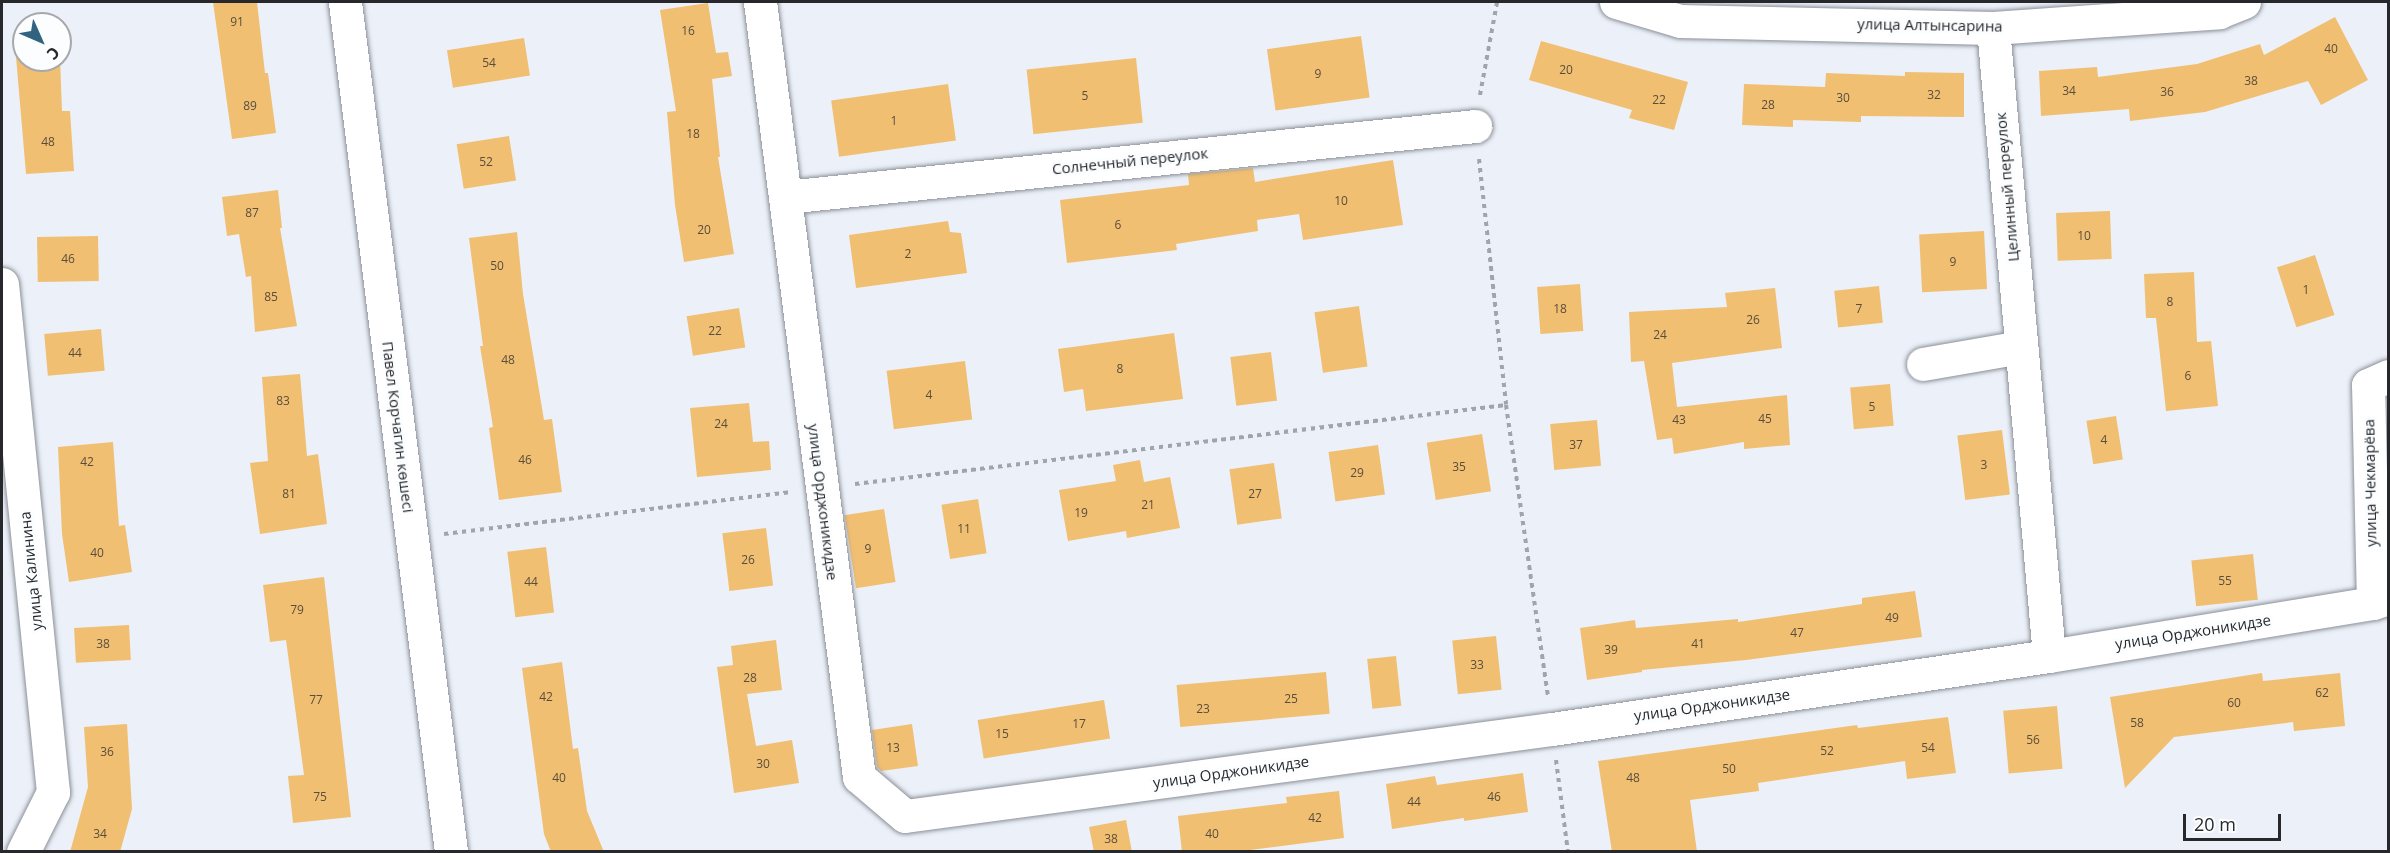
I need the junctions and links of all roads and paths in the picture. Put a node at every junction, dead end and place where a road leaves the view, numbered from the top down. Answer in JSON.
{"nodes":[{"id":1,"x":345,"y":2,"type":"edge"},
{"id":2,"x":760,"y":2,"type":"edge"},
{"id":3,"x":1497,"y":2,"type":"edge"},
{"id":4,"x":1616,"y":2,"type":"edge"},
{"id":5,"x":2244,"y":2,"type":"edge"},
{"id":6,"x":1993,"y":28,"type":"junction"},
{"id":7,"x":1475,"y":126,"type":"junction"},
{"id":8,"x":785,"y":197,"type":"junction"},
{"id":9,"x":2,"y":284,"type":"edge"},
{"id":10,"x":2021,"y":347,"type":"junction"},
{"id":11,"x":1923,"y":364,"type":"dead end"},
{"id":12,"x":2388,"y":376,"type":"edge"},
{"id":13,"x":1506,"y":405,"type":"junction"},
{"id":14,"x":822,"y":488,"type":"junction"},
{"id":15,"x":412,"y":537,"type":"junction"},
{"id":16,"x":2381,"y":600,"type":"edge"},
{"id":17,"x":2049,"y":656,"type":"junction"},
{"id":18,"x":1552,"y":729,"type":"junction"},
{"id":19,"x":24,"y":852,"type":"edge"},
{"id":20,"x":451,"y":852,"type":"edge"},
{"id":21,"x":1568,"y":852,"type":"edge"}],
"edges":[{"from":1,"to":15,"type":"street","name":"Павел Корчагин көшесі"},
{"from":2,"to":8,"type":"street","name":"улица Орджоникидзе"},
{"from":3,"to":7,"type":"path"},
{"from":4,"to":6,"type":"street","name":"улица Алтынсарина"},
{"from":5,"to":6,"type":"street","name":"улица Алтынсарина"},
{"from":6,"to":10,"type":"street","name":"Целинный переулок"},
{"from":7,"to":8,"type":"street","name":"Солнечный переулок"},
{"from":7,"to":13,"type":"path"},
{"from":8,"to":14,"type":"street","name":"улица Орджоникидзе"},
{"from":9,"to":19,"type":"street","name":"улица Калинина"},
{"from":10,"to":11,"type":"street"},
{"from":10,"to":17,"type":"street","name":"Целинный переулок"},
{"from":12,"to":16,"type":"street","name":"улица Чекмарёва"},
{"from":13,"to":14,"type":"path"},
{"from":13,"to":18,"type":"path"},
{"from":14,"to":15,"type":"path"},
{"from":14,"to":18,"type":"street","name":"улица Орджоникидзе"},
{"from":15,"to":20,"type":"street","name":"Павел Корчагин көшесі"},
{"from":16,"to":17,"type":"street","name":"улица Орджоникидзе"},
{"from":17,"to":18,"type":"street","name":"улица Орджоникидзе"},
{"from":18,"to":21,"type":"path"}]}
